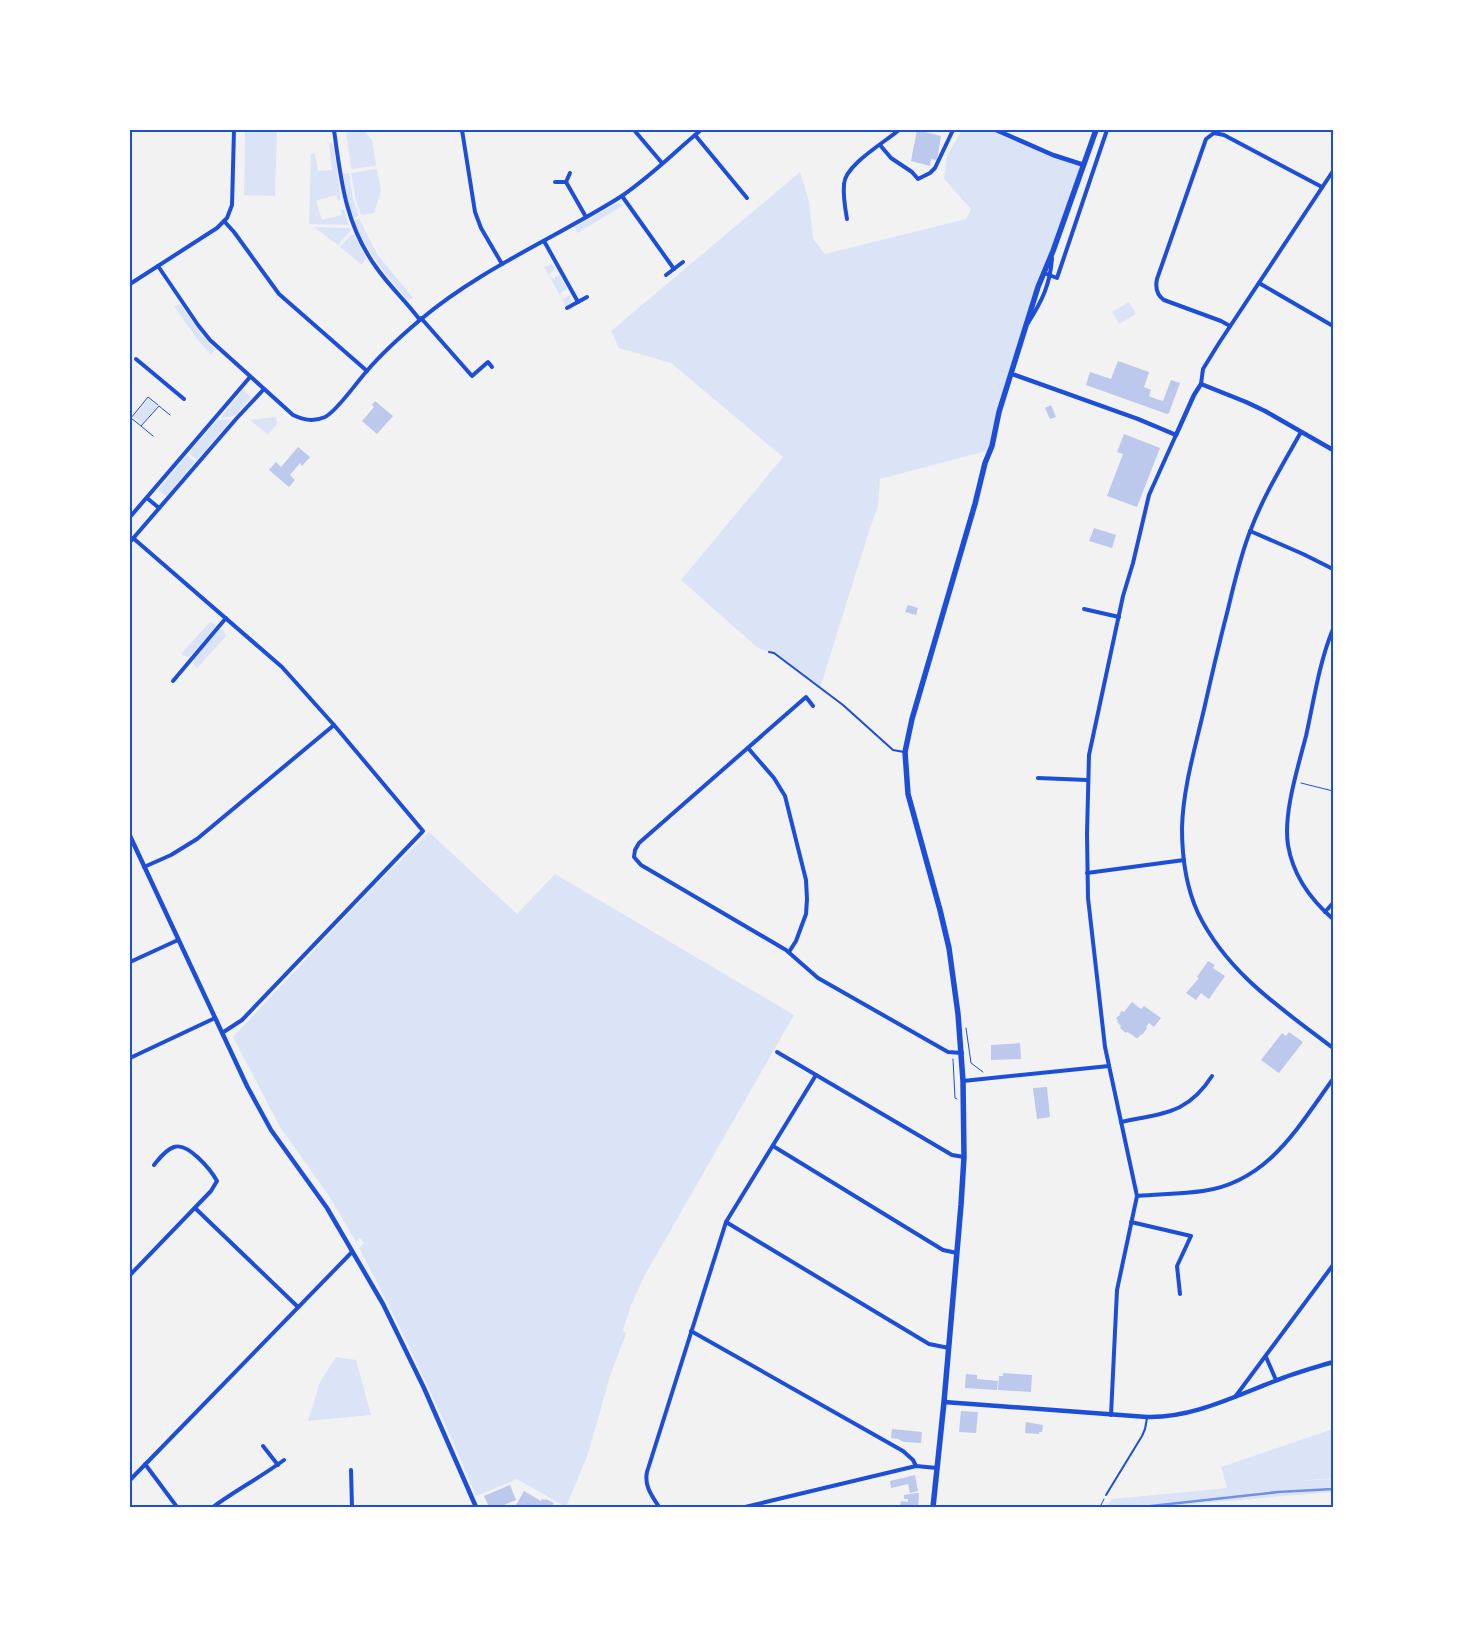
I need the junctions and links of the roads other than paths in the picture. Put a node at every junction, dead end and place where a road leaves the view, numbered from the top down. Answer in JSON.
{"nodes":[{"id":1,"x":234,"y":130,"type":"edge"},
{"id":2,"x":334,"y":130,"type":"edge"},
{"id":3,"x":462,"y":130,"type":"edge"},
{"id":4,"x":634,"y":130,"type":"edge"},
{"id":5,"x":702,"y":130,"type":"edge"},
{"id":6,"x":899,"y":130,"type":"edge"},
{"id":7,"x":953,"y":130,"type":"edge"},
{"id":8,"x":996,"y":130,"type":"edge"},
{"id":9,"x":1096,"y":130,"type":"edge"},
{"id":10,"x":1107,"y":130,"type":"edge"},
{"id":11,"x":1210,"y":132,"type":"edge"},
{"id":12,"x":695,"y":135,"type":"junction"},
{"id":13,"x":880,"y":145,"type":"junction"},
{"id":14,"x":662,"y":163,"type":"junction"},
{"id":15,"x":1084,"y":165,"type":"junction"},
{"id":16,"x":1333,"y":171,"type":"edge"},
{"id":17,"x":570,"y":173,"type":"dead end"},
{"id":18,"x":555,"y":182,"type":"dead end"},
{"id":19,"x":566,"y":182,"type":"junction"},
{"id":20,"x":1322,"y":187,"type":"junction"},
{"id":21,"x":622,"y":196,"type":"junction"},
{"id":22,"x":747,"y":198,"type":"dead end"},
{"id":23,"x":586,"y":217,"type":"junction"},
{"id":24,"x":846,"y":219,"type":"dead end"},
{"id":25,"x":224,"y":221,"type":"junction"},
{"id":26,"x":544,"y":241,"type":"junction"},
{"id":27,"x":683,"y":262,"type":"dead end"},
{"id":28,"x":502,"y":264,"type":"junction"},
{"id":29,"x":158,"y":266,"type":"junction"},
{"id":30,"x":674,"y":269,"type":"junction"},
{"id":31,"x":1047,"y":274,"type":"junction"},
{"id":32,"x":666,"y":275,"type":"dead end"},
{"id":33,"x":1259,"y":283,"type":"junction"},
{"id":34,"x":130,"y":284,"type":"edge"},
{"id":35,"x":587,"y":297,"type":"dead end"},
{"id":36,"x":578,"y":302,"type":"junction"},
{"id":37,"x":567,"y":308,"type":"dead end"},
{"id":38,"x":421,"y":319,"type":"junction"},
{"id":39,"x":1027,"y":325,"type":"junction"},
{"id":40,"x":1230,"y":326,"type":"junction"},
{"id":41,"x":1333,"y":326,"type":"edge"},
{"id":42,"x":136,"y":359,"type":"dead end"},
{"id":43,"x":492,"y":367,"type":"dead end"},
{"id":44,"x":367,"y":371,"type":"junction"},
{"id":45,"x":1012,"y":374,"type":"junction"},
{"id":46,"x":250,"y":377,"type":"junction"},
{"id":47,"x":1201,"y":384,"type":"junction"},
{"id":48,"x":264,"y":389,"type":"junction"},
{"id":49,"x":184,"y":399,"type":"dead end"},
{"id":50,"x":1301,"y":432,"type":"junction"},
{"id":51,"x":1176,"y":435,"type":"junction"},
{"id":52,"x":1333,"y":450,"type":"edge"},
{"id":53,"x":147,"y":498,"type":"junction"},
{"id":54,"x":159,"y":508,"type":"junction"},
{"id":55,"x":130,"y":517,"type":"edge"},
{"id":56,"x":1250,"y":531,"type":"junction"},
{"id":57,"x":132,"y":540,"type":"edge"},
{"id":58,"x":1333,"y":569,"type":"edge"},
{"id":59,"x":1084,"y":609,"type":"dead end"},
{"id":60,"x":1119,"y":617,"type":"junction"},
{"id":61,"x":226,"y":618,"type":"junction"},
{"id":62,"x":1333,"y":628,"type":"edge"},
{"id":63,"x":769,"y":652,"type":"dead end"},
{"id":64,"x":173,"y":680,"type":"dead end"},
{"id":65,"x":813,"y":706,"type":"dead end"},
{"id":66,"x":334,"y":725,"type":"junction"},
{"id":67,"x":748,"y":748,"type":"junction"},
{"id":68,"x":905,"y":752,"type":"junction"},
{"id":69,"x":1038,"y":778,"type":"dead end"},
{"id":70,"x":1087,"y":780,"type":"junction"},
{"id":71,"x":130,"y":836,"type":"edge"},
{"id":72,"x":1184,"y":860,"type":"junction"},
{"id":73,"x":144,"y":867,"type":"junction"},
{"id":74,"x":1087,"y":873,"type":"junction"},
{"id":75,"x":1333,"y":903,"type":"edge"},
{"id":76,"x":1325,"y":912,"type":"junction"},
{"id":77,"x":1333,"y":919,"type":"edge"},
{"id":78,"x":178,"y":940,"type":"junction"},
{"id":79,"x":789,"y":952,"type":"junction"},
{"id":80,"x":130,"y":962,"type":"edge"},
{"id":81,"x":214,"y":1018,"type":"junction"},
{"id":82,"x":222,"y":1033,"type":"junction"},
{"id":83,"x":1333,"y":1048,"type":"edge"},
{"id":84,"x":777,"y":1052,"type":"dead end"},
{"id":85,"x":962,"y":1053,"type":"junction"},
{"id":86,"x":130,"y":1058,"type":"edge"},
{"id":87,"x":1109,"y":1066,"type":"junction"},
{"id":88,"x":816,"y":1075,"type":"junction"},
{"id":89,"x":1212,"y":1076,"type":"dead end"},
{"id":90,"x":1333,"y":1079,"type":"edge"},
{"id":91,"x":963,"y":1081,"type":"junction"},
{"id":92,"x":1121,"y":1122,"type":"junction"},
{"id":93,"x":773,"y":1146,"type":"junction"},
{"id":94,"x":964,"y":1157,"type":"junction"},
{"id":95,"x":154,"y":1165,"type":"dead end"},
{"id":96,"x":1137,"y":1196,"type":"junction"},
{"id":97,"x":195,"y":1208,"type":"junction"},
{"id":98,"x":726,"y":1222,"type":"junction"},
{"id":99,"x":1131,"y":1222,"type":"junction"},
{"id":100,"x":352,"y":1252,"type":"junction"},
{"id":101,"x":957,"y":1253,"type":"junction"},
{"id":102,"x":1333,"y":1265,"type":"edge"},
{"id":103,"x":130,"y":1275,"type":"edge"},
{"id":104,"x":1180,"y":1294,"type":"dead end"},
{"id":105,"x":298,"y":1307,"type":"junction"},
{"id":106,"x":691,"y":1330,"type":"junction"},
{"id":107,"x":949,"y":1348,"type":"junction"},
{"id":108,"x":1266,"y":1356,"type":"junction"},
{"id":109,"x":1333,"y":1362,"type":"edge"},
{"id":110,"x":1276,"y":1380,"type":"junction"},
{"id":111,"x":1235,"y":1397,"type":"junction"},
{"id":112,"x":944,"y":1402,"type":"junction"},
{"id":113,"x":1111,"y":1414,"type":"junction"},
{"id":114,"x":1147,"y":1417,"type":"junction"},
{"id":115,"x":263,"y":1446,"type":"dead end"},
{"id":116,"x":284,"y":1460,"type":"dead end"},
{"id":117,"x":145,"y":1464,"type":"junction"},
{"id":118,"x":278,"y":1465,"type":"junction"},
{"id":119,"x":916,"y":1466,"type":"junction"},
{"id":120,"x":937,"y":1468,"type":"junction"},
{"id":121,"x":351,"y":1470,"type":"dead end"},
{"id":122,"x":130,"y":1480,"type":"edge"},
{"id":123,"x":1106,"y":1495,"type":"road end"},
{"id":124,"x":177,"y":1507,"type":"edge"},
{"id":125,"x":213,"y":1507,"type":"edge"},
{"id":126,"x":352,"y":1507,"type":"edge"},
{"id":127,"x":476,"y":1507,"type":"edge"},
{"id":128,"x":659,"y":1507,"type":"edge"},
{"id":129,"x":745,"y":1507,"type":"edge"},
{"id":130,"x":933,"y":1507,"type":"edge"}],
"edges":[{"from":1,"to":25,"type":"street"},
{"from":2,"to":38,"type":"street"},
{"from":3,"to":28,"type":"street"},
{"from":4,"to":14,"type":"street"},
{"from":5,"to":12,"type":"street"},
{"from":6,"to":13,"type":"street"},
{"from":7,"to":13,"type":"street"},
{"from":8,"to":15,"type":"street"},
{"from":9,"to":15,"type":"main road"},
{"from":10,"to":31,"type":"street"},
{"from":11,"to":20,"type":"street"},
{"from":11,"to":40,"type":"street"},
{"from":12,"to":14,"type":"street"},
{"from":12,"to":22,"type":"street"},
{"from":13,"to":24,"type":"street"},
{"from":14,"to":21,"type":"street"},
{"from":15,"to":31,"type":"main road"},
{"from":16,"to":20,"type":"street"},
{"from":17,"to":19,"type":"street"},
{"from":18,"to":19,"type":"street"},
{"from":19,"to":23,"type":"street"},
{"from":20,"to":33,"type":"street"},
{"from":21,"to":23,"type":"street"},
{"from":21,"to":30,"type":"street"},
{"from":23,"to":26,"type":"street"},
{"from":25,"to":29,"type":"street"},
{"from":25,"to":44,"type":"street"},
{"from":26,"to":28,"type":"street"},
{"from":26,"to":36,"type":"street"},
{"from":27,"to":30,"type":"street"},
{"from":28,"to":38,"type":"street"},
{"from":29,"to":34,"type":"street"},
{"from":29,"to":46,"type":"street"},
{"from":30,"to":32,"type":"street"},
{"from":31,"to":39,"type":"main road"},
{"from":31,"to":39,"type":"street"},
{"from":33,"to":40,"type":"street"},
{"from":33,"to":41,"type":"street"},
{"from":35,"to":36,"type":"street"},
{"from":36,"to":37,"type":"street"},
{"from":38,"to":43,"type":"street"},
{"from":38,"to":44,"type":"street"},
{"from":39,"to":45,"type":"main road"},
{"from":40,"to":47,"type":"street"},
{"from":42,"to":49,"type":"street"},
{"from":44,"to":48,"type":"street"},
{"from":45,"to":51,"type":"street"},
{"from":45,"to":68,"type":"main road"},
{"from":46,"to":48,"type":"street"},
{"from":46,"to":53,"type":"street"},
{"from":47,"to":50,"type":"street"},
{"from":47,"to":51,"type":"street"},
{"from":48,"to":54,"type":"street"},
{"from":50,"to":52,"type":"street"},
{"from":50,"to":56,"type":"street"},
{"from":51,"to":60,"type":"street"},
{"from":53,"to":54,"type":"street"},
{"from":53,"to":55,"type":"street"},
{"from":54,"to":57,"type":"street"},
{"from":56,"to":58,"type":"street"},
{"from":56,"to":72,"type":"street"},
{"from":57,"to":61,"type":"street"},
{"from":59,"to":60,"type":"street"},
{"from":60,"to":70,"type":"street"},
{"from":61,"to":64,"type":"street"},
{"from":61,"to":66,"type":"street"},
{"from":62,"to":76,"type":"street"},
{"from":63,"to":68,"type":"lane"},
{"from":65,"to":67,"type":"street"},
{"from":66,"to":73,"type":"street"},
{"from":66,"to":82,"type":"street"},
{"from":67,"to":79,"type":"street"},
{"from":67,"to":79,"type":"street"},
{"from":68,"to":85,"type":"main road"},
{"from":69,"to":70,"type":"street"},
{"from":70,"to":74,"type":"street"},
{"from":71,"to":73,"type":"street"},
{"from":72,"to":74,"type":"street"},
{"from":72,"to":83,"type":"street"},
{"from":73,"to":78,"type":"street"},
{"from":74,"to":87,"type":"street"},
{"from":75,"to":76,"type":"street"},
{"from":76,"to":77,"type":"street"},
{"from":78,"to":80,"type":"street"},
{"from":78,"to":81,"type":"street"},
{"from":79,"to":85,"type":"street"},
{"from":81,"to":82,"type":"street"},
{"from":81,"to":86,"type":"street"},
{"from":82,"to":100,"type":"street"},
{"from":84,"to":88,"type":"street"},
{"from":85,"to":91,"type":"main road"},
{"from":87,"to":91,"type":"street"},
{"from":87,"to":92,"type":"street"},
{"from":88,"to":93,"type":"street"},
{"from":88,"to":94,"type":"street"},
{"from":89,"to":92,"type":"street"},
{"from":90,"to":96,"type":"street"},
{"from":91,"to":94,"type":"main road"},
{"from":92,"to":96,"type":"street"},
{"from":93,"to":98,"type":"street"},
{"from":93,"to":101,"type":"street"},
{"from":94,"to":101,"type":"main road"},
{"from":95,"to":97,"type":"street"},
{"from":96,"to":99,"type":"street"},
{"from":97,"to":103,"type":"street"},
{"from":97,"to":105,"type":"street"},
{"from":98,"to":106,"type":"street"},
{"from":98,"to":107,"type":"street"},
{"from":99,"to":104,"type":"street"},
{"from":99,"to":113,"type":"street"},
{"from":100,"to":105,"type":"street"},
{"from":100,"to":127,"type":"street"},
{"from":101,"to":107,"type":"main road"},
{"from":102,"to":108,"type":"street"},
{"from":105,"to":117,"type":"street"},
{"from":106,"to":119,"type":"street"},
{"from":106,"to":128,"type":"street"},
{"from":107,"to":112,"type":"main road"},
{"from":108,"to":110,"type":"street"},
{"from":108,"to":111,"type":"street"},
{"from":109,"to":110,"type":"street"},
{"from":110,"to":111,"type":"street"},
{"from":111,"to":114,"type":"street"},
{"from":112,"to":113,"type":"street"},
{"from":112,"to":120,"type":"main road"},
{"from":113,"to":114,"type":"street"},
{"from":114,"to":123,"type":"lane"},
{"from":115,"to":118,"type":"street"},
{"from":116,"to":118,"type":"street"},
{"from":117,"to":122,"type":"street"},
{"from":117,"to":124,"type":"street"},
{"from":118,"to":125,"type":"street"},
{"from":119,"to":120,"type":"street"},
{"from":119,"to":129,"type":"street"},
{"from":120,"to":130,"type":"main road"},
{"from":121,"to":126,"type":"street"}]}
